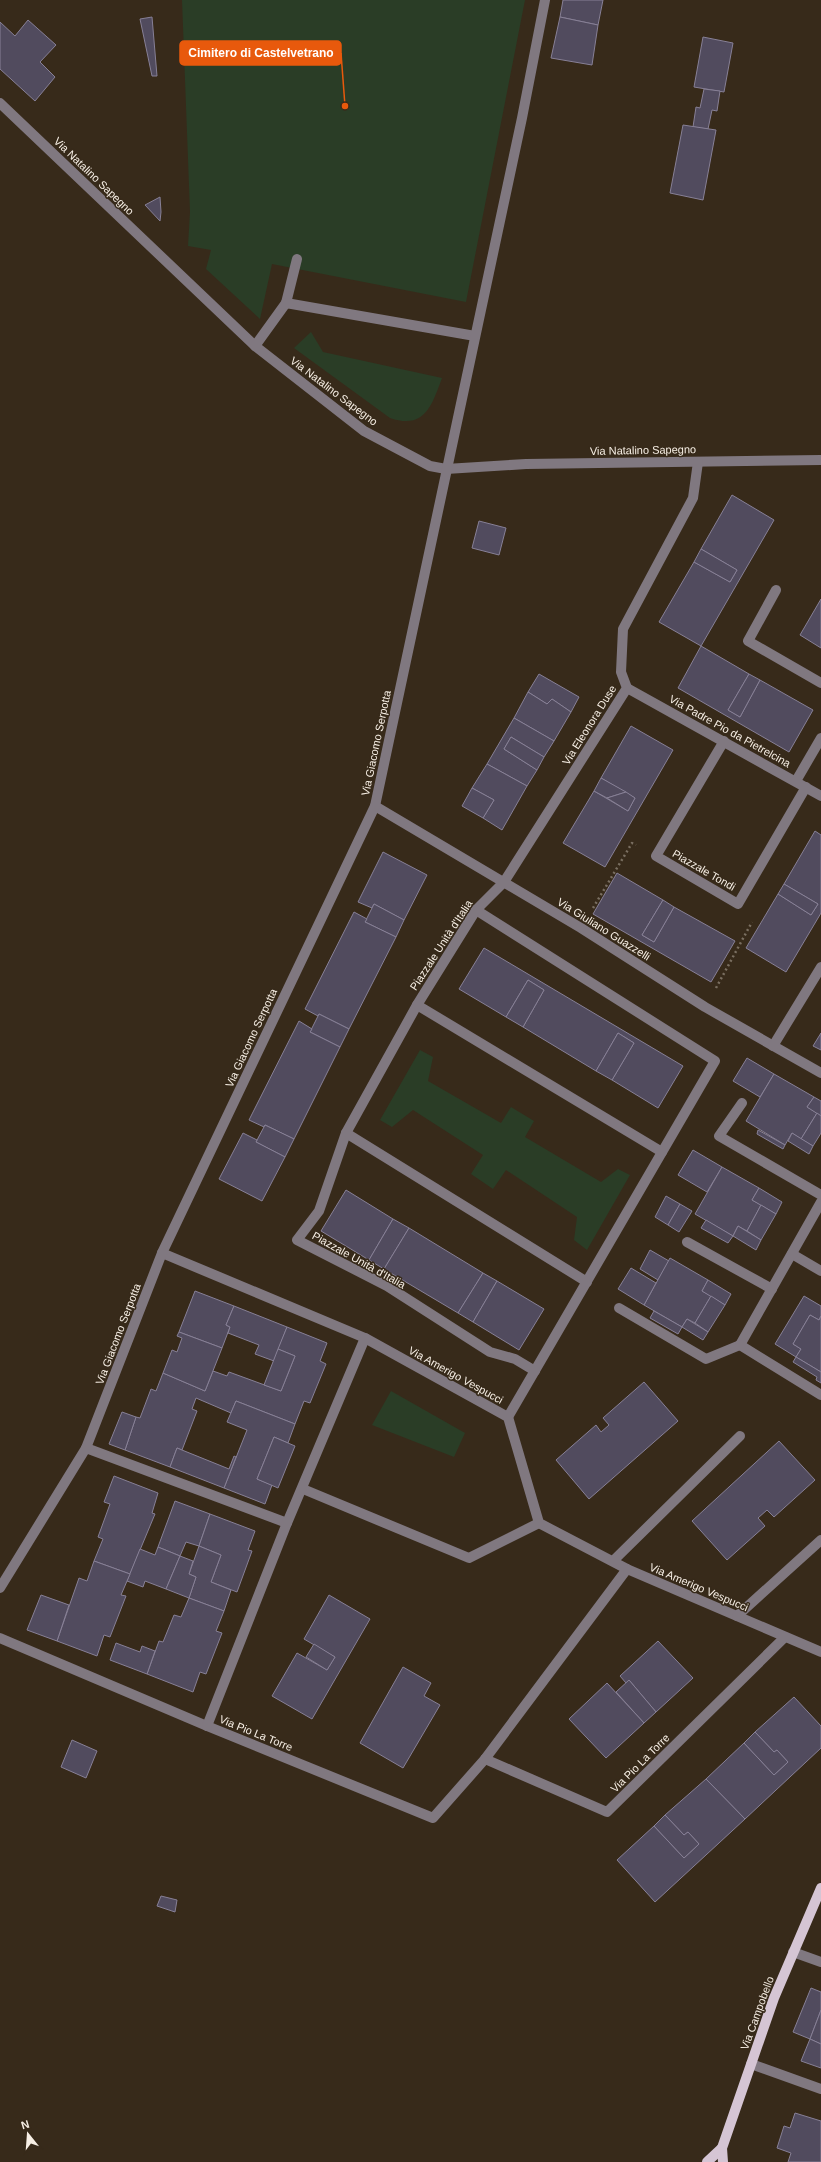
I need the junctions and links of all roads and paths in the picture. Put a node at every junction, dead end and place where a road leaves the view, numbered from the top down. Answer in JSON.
{"nodes":[{"id":1,"x":545,"y":0,"type":"edge"},
{"id":2,"x":0,"y":103,"type":"edge"},
{"id":3,"x":297,"y":259,"type":"dead end"},
{"id":4,"x":286,"y":303,"type":"junction"},
{"id":5,"x":475,"y":336,"type":"junction"},
{"id":6,"x":255,"y":346,"type":"junction"},
{"id":7,"x":821,"y":460,"type":"edge"},
{"id":8,"x":698,"y":462,"type":"junction"},
{"id":9,"x":446,"y":469,"type":"junction"},
{"id":10,"x":776,"y":590,"type":"dead end"},
{"id":11,"x":821,"y":683,"type":"edge"},
{"id":12,"x":627,"y":688,"type":"junction"},
{"id":13,"x":821,"y":738,"type":"edge"},
{"id":14,"x":724,"y":741,"type":"junction"},
{"id":15,"x":796,"y":780,"type":"junction"},
{"id":16,"x":806,"y":787,"type":"junction"},
{"id":17,"x":821,"y":796,"type":"edge"},
{"id":18,"x":375,"y":806,"type":"junction"},
{"id":19,"x":632,"y":843,"type":"dead end"},
{"id":20,"x":504,"y":882,"type":"junction"},
{"id":21,"x":738,"y":904,"type":"junction"},
{"id":22,"x":476,"y":910,"type":"junction"},
{"id":23,"x":582,"y":928,"type":"junction"},
{"id":24,"x":821,"y":967,"type":"edge"},
{"id":25,"x":417,"y":1005,"type":"junction"},
{"id":26,"x":705,"y":1007,"type":"junction"},
{"id":27,"x":773,"y":1046,"type":"junction"},
{"id":28,"x":821,"y":1074,"type":"edge"},
{"id":29,"x":742,"y":1103,"type":"dead end"},
{"id":30,"x":346,"y":1133,"type":"junction"},
{"id":31,"x":662,"y":1152,"type":"junction"},
{"id":32,"x":821,"y":1195,"type":"edge"},
{"id":33,"x":821,"y":1202,"type":"edge"},
{"id":34,"x":687,"y":1242,"type":"dead end"},
{"id":35,"x":162,"y":1253,"type":"junction"},
{"id":36,"x":792,"y":1254,"type":"junction"},
{"id":37,"x":821,"y":1271,"type":"edge"},
{"id":38,"x":587,"y":1282,"type":"junction"},
{"id":39,"x":772,"y":1289,"type":"junction"},
{"id":40,"x":619,"y":1308,"type":"dead end"},
{"id":41,"x":365,"y":1338,"type":"junction"},
{"id":42,"x":740,"y":1345,"type":"junction"},
{"id":43,"x":535,"y":1371,"type":"junction"},
{"id":44,"x":821,"y":1395,"type":"edge"},
{"id":45,"x":508,"y":1418,"type":"junction"},
{"id":46,"x":740,"y":1436,"type":"dead end"},
{"id":47,"x":86,"y":1448,"type":"junction"},
{"id":48,"x":303,"y":1489,"type":"junction"},
{"id":49,"x":287,"y":1523,"type":"junction"},
{"id":50,"x":539,"y":1523,"type":"junction"},
{"id":51,"x":821,"y":1540,"type":"edge"},
{"id":52,"x":613,"y":1561,"type":"junction"},
{"id":53,"x":627,"y":1569,"type":"junction"},
{"id":54,"x":0,"y":1588,"type":"edge"},
{"id":55,"x":737,"y":1616,"type":"junction"},
{"id":56,"x":785,"y":1637,"type":"junction"},
{"id":57,"x":0,"y":1638,"type":"edge"},
{"id":58,"x":821,"y":1652,"type":"edge"},
{"id":59,"x":207,"y":1726,"type":"junction"},
{"id":60,"x":485,"y":1760,"type":"junction"},
{"id":61,"x":821,"y":1888,"type":"edge"},
{"id":62,"x":793,"y":1952,"type":"junction"},
{"id":63,"x":821,"y":1962,"type":"edge"},
{"id":64,"x":751,"y":2064,"type":"junction"},
{"id":65,"x":821,"y":2089,"type":"edge"},
{"id":66,"x":722,"y":2148,"type":"junction"},
{"id":67,"x":707,"y":2162,"type":"edge"},
{"id":68,"x":723,"y":2162,"type":"edge"}],
"edges":[{"from":1,"to":5,"type":"street","name":"Via Giacomo Serpotta"},
{"from":2,"to":6,"type":"street","name":"Via Natalino Sapegno"},
{"from":3,"to":4,"type":"street"},
{"from":4,"to":5,"type":"street"},
{"from":4,"to":6,"type":"street"},
{"from":5,"to":9,"type":"street","name":"Via Giacomo Serpotta"},
{"from":6,"to":9,"type":"street","name":"Via Natalino Sapegno"},
{"from":7,"to":8,"type":"street","name":"Via Natalino Sapegno"},
{"from":8,"to":9,"type":"street","name":"Via Natalino Sapegno"},
{"from":8,"to":12,"type":"street","name":"Via Eleonora Duse"},
{"from":9,"to":18,"type":"street","name":"Via Giacomo Serpotta"},
{"from":10,"to":11,"type":"street"},
{"from":12,"to":14,"type":"street","name":"Via Padre Pio da Pietrelcina"},
{"from":12,"to":20,"type":"street","name":"Via Eleonora Duse"},
{"from":13,"to":15,"type":"street"},
{"from":14,"to":15,"type":"street","name":"Via Padre Pio da Pietrelcina"},
{"from":14,"to":21,"type":"street","name":"Piazzale Tondi"},
{"from":15,"to":16,"type":"street","name":"Via Padre Pio da Pietrelcina"},
{"from":16,"to":17,"type":"street","name":"Via Padre Pio da Pietrelcina"},
{"from":16,"to":21,"type":"street","name":"Piazzale Tondi"},
{"from":18,"to":20,"type":"street","name":"Via Giuliano Guazzelli"},
{"from":18,"to":35,"type":"street","name":"Via Giacomo Serpotta"},
{"from":19,"to":23,"type":"path"},
{"from":20,"to":22,"type":"street","name":"Piazzale Unità d'Italia"},
{"from":20,"to":23,"type":"street","name":"Via Giuliano Guazzelli"},
{"from":21,"to":26,"type":"path"},
{"from":22,"to":25,"type":"street","name":"Piazzale Unità d'Italia"},
{"from":22,"to":31,"type":"street"},
{"from":23,"to":26,"type":"street","name":"Via Giuliano Guazzelli"},
{"from":24,"to":27,"type":"street"},
{"from":25,"to":30,"type":"street","name":"Piazzale Unità d'Italia"},
{"from":25,"to":31,"type":"street","name":"Piazzale Unità d'Italia"},
{"from":26,"to":27,"type":"street","name":"Via Giuliano Guazzelli"},
{"from":27,"to":28,"type":"street","name":"Via Giuliano Guazzelli"},
{"from":29,"to":32,"type":"street"},
{"from":30,"to":38,"type":"street"},
{"from":30,"to":43,"type":"street","name":"Piazzale Unità d'Italia"},
{"from":31,"to":38,"type":"street"},
{"from":33,"to":36,"type":"street"},
{"from":34,"to":39,"type":"street"},
{"from":35,"to":41,"type":"street","name":"Via Amerigo Vespucci"},
{"from":35,"to":47,"type":"street","name":"Via Giacomo Serpotta"},
{"from":36,"to":37,"type":"street"},
{"from":36,"to":39,"type":"street"},
{"from":38,"to":43,"type":"street"},
{"from":39,"to":42,"type":"street"},
{"from":40,"to":42,"type":"street"},
{"from":41,"to":45,"type":"street","name":"Via Amerigo Vespucci"},
{"from":41,"to":48,"type":"street"},
{"from":42,"to":44,"type":"street"},
{"from":43,"to":45,"type":"street"},
{"from":45,"to":50,"type":"street","name":"Via Amerigo Vespucci"},
{"from":46,"to":52,"type":"street"},
{"from":47,"to":49,"type":"street"},
{"from":47,"to":54,"type":"street","name":"Via Giacomo Serpotta"},
{"from":48,"to":49,"type":"street"},
{"from":48,"to":50,"type":"street"},
{"from":49,"to":59,"type":"street"},
{"from":50,"to":52,"type":"street","name":"Via Amerigo Vespucci"},
{"from":51,"to":55,"type":"street"},
{"from":52,"to":53,"type":"street","name":"Via Amerigo Vespucci"},
{"from":53,"to":55,"type":"street","name":"Via Amerigo Vespucci"},
{"from":53,"to":60,"type":"street","name":"Via Pio La Torre"},
{"from":55,"to":56,"type":"street","name":"Via Amerigo Vespucci"},
{"from":56,"to":58,"type":"street","name":"Via Amerigo Vespucci"},
{"from":56,"to":60,"type":"street","name":"Via Pio La Torre"},
{"from":57,"to":59,"type":"street","name":"Via Pio La Torre"},
{"from":59,"to":60,"type":"street","name":"Via Pio La Torre"},
{"from":61,"to":62,"type":"main road","name":"Via Campobello"},
{"from":62,"to":63,"type":"street"},
{"from":62,"to":64,"type":"main road","name":"Via Campobello"},
{"from":64,"to":65,"type":"street"},
{"from":64,"to":66,"type":"main road","name":"Via Campobello"},
{"from":66,"to":67,"type":"main road","name":"Via Campobello"},
{"from":66,"to":68,"type":"main road","name":"Via Campobello"}]}
